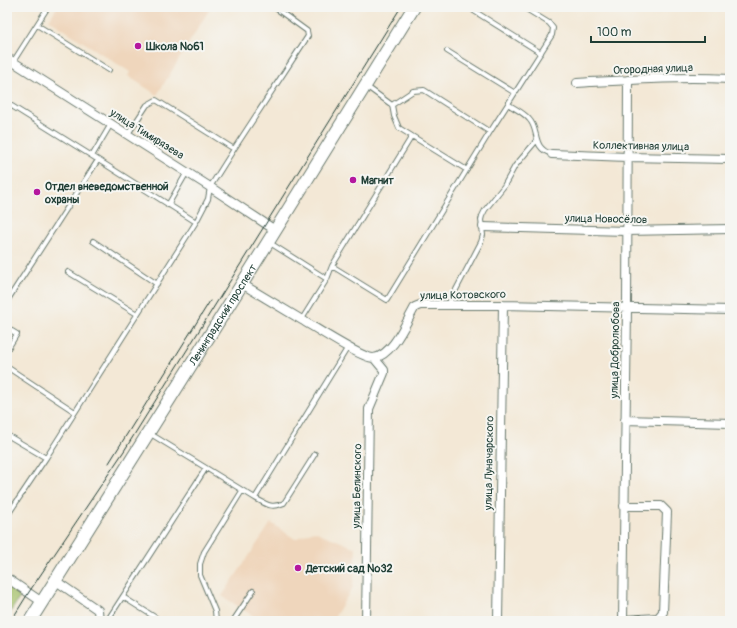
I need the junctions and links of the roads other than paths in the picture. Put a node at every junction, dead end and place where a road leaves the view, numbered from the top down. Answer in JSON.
{"nodes":[{"id":1,"x":48,"y":7,"type":"edge"},
{"id":2,"x":274,"y":7,"type":"edge"},
{"id":3,"x":414,"y":7,"type":"edge"},
{"id":4,"x":524,"y":7,"type":"edge"},
{"id":5,"x":474,"y":12,"type":"dead end"},
{"id":6,"x":36,"y":25,"type":"junction"},
{"id":7,"x":447,"y":51,"type":"dead end"},
{"id":8,"x":541,"y":53,"type":"junction"},
{"id":9,"x":10,"y":60,"type":"edge"},
{"id":10,"x":109,"y":70,"type":"dead end"},
{"id":11,"x":730,"y":79,"type":"edge"},
{"id":12,"x":628,"y":80,"type":"junction"},
{"id":13,"x":577,"y":83,"type":"dead end"},
{"id":14,"x":366,"y":85,"type":"junction"},
{"id":15,"x":515,"y":93,"type":"junction"},
{"id":16,"x":7,"y":103,"type":"edge"},
{"id":17,"x":508,"y":104,"type":"junction"},
{"id":18,"x":392,"y":105,"type":"junction"},
{"id":19,"x":111,"y":124,"type":"junction"},
{"id":20,"x":490,"y":132,"type":"junction"},
{"id":21,"x":128,"y":134,"type":"junction"},
{"id":22,"x":412,"y":136,"type":"junction"},
{"id":23,"x":537,"y":140,"type":"junction"},
{"id":24,"x":234,"y":149,"type":"junction"},
{"id":25,"x":552,"y":154,"type":"joint"},
{"id":26,"x":92,"y":156,"type":"junction"},
{"id":27,"x":627,"y":157,"type":"junction"},
{"id":28,"x":730,"y":159,"type":"edge"},
{"id":29,"x":98,"y":160,"type":"junction"},
{"id":30,"x":467,"y":170,"type":"junction"},
{"id":31,"x":187,"y":172,"type":"junction"},
{"id":32,"x":210,"y":187,"type":"junction"},
{"id":33,"x":168,"y":204,"type":"junction"},
{"id":34,"x":196,"y":222,"type":"junction"},
{"id":35,"x":483,"y":227,"type":"junction"},
{"id":36,"x":730,"y":229,"type":"edge"},
{"id":37,"x":275,"y":230,"type":"junction"},
{"id":38,"x":626,"y":230,"type":"junction"},
{"id":39,"x":93,"y":241,"type":"dead end"},
{"id":40,"x":268,"y":242,"type":"junction"},
{"id":41,"x":332,"y":266,"type":"junction"},
{"id":42,"x":68,"y":272,"type":"dead end"},
{"id":43,"x":327,"y":279,"type":"junction"},
{"id":44,"x":157,"y":284,"type":"junction"},
{"id":45,"x":242,"y":284,"type":"junction"},
{"id":46,"x":7,"y":301,"type":"edge"},
{"id":47,"x":448,"y":305,"type":"junction"},
{"id":48,"x":503,"y":305,"type":"junction"},
{"id":49,"x":627,"y":308,"type":"junction"},
{"id":50,"x":730,"y":310,"type":"edge"},
{"id":51,"x":137,"y":314,"type":"junction"},
{"id":52,"x":302,"y":320,"type":"junction"},
{"id":53,"x":7,"y":328,"type":"edge"},
{"id":54,"x":348,"y":348,"type":"junction"},
{"id":55,"x":7,"y":350,"type":"edge"},
{"id":56,"x":374,"y":358,"type":"junction"},
{"id":57,"x":7,"y":367,"type":"edge"},
{"id":58,"x":75,"y":412,"type":"junction"},
{"id":59,"x":625,"y":420,"type":"junction"},
{"id":60,"x":730,"y":423,"type":"edge"},
{"id":61,"x":149,"y":433,"type":"junction"},
{"id":62,"x":7,"y":435,"type":"edge"},
{"id":63,"x":315,"y":454,"type":"dead end"},
{"id":64,"x":46,"y":458,"type":"junction"},
{"id":65,"x":206,"y":468,"type":"junction"},
{"id":66,"x":242,"y":491,"type":"junction"},
{"id":67,"x":255,"y":498,"type":"junction"},
{"id":68,"x":624,"y":506,"type":"junction"},
{"id":69,"x":7,"y":516,"type":"edge"},
{"id":70,"x":7,"y":578,"type":"edge"},
{"id":71,"x":56,"y":581,"type":"junction"},
{"id":72,"x":252,"y":591,"type":"dead end"},
{"id":73,"x":123,"y":597,"type":"junction"},
{"id":74,"x":42,"y":602,"type":"junction"},
{"id":75,"x":623,"y":620,"type":"edge"},
{"id":76,"x":30,"y":621,"type":"edge"},
{"id":77,"x":99,"y":621,"type":"edge"},
{"id":78,"x":108,"y":621,"type":"edge"},
{"id":79,"x":161,"y":621,"type":"edge"},
{"id":80,"x":216,"y":621,"type":"edge"},
{"id":81,"x":233,"y":621,"type":"edge"},
{"id":82,"x":366,"y":621,"type":"edge"},
{"id":83,"x":498,"y":621,"type":"edge"}],
"edges":[{"from":1,"to":6,"type":"lane"},
{"from":2,"to":24,"type":"lane"},
{"from":3,"to":14,"type":"main road","name":"Ленинградский проспект"},
{"from":4,"to":8,"type":"lane"},
{"from":5,"to":8,"type":"lane"},
{"from":6,"to":9,"type":"lane"},
{"from":6,"to":10,"type":"lane"},
{"from":7,"to":15,"type":"lane"},
{"from":8,"to":15,"type":"lane"},
{"from":9,"to":19,"type":"street","name":"улица Тимирязева"},
{"from":11,"to":12,"type":"street","name":"Огородная улица"},
{"from":12,"to":13,"type":"street","name":"Огородная улица"},
{"from":12,"to":27,"type":"street","name":"улица Добролюбова"},
{"from":14,"to":18,"type":"lane"},
{"from":14,"to":37,"type":"main road","name":"Ленинградский проспект"},
{"from":15,"to":17,"type":"lane"},
{"from":16,"to":26,"type":"lane"},
{"from":17,"to":20,"type":"lane"},
{"from":17,"to":23,"type":"lane"},
{"from":18,"to":20,"type":"lane"},
{"from":18,"to":22,"type":"lane"},
{"from":19,"to":21,"type":"street","name":"улица Тимирязева"},
{"from":19,"to":26,"type":"lane"},
{"from":20,"to":30,"type":"lane"},
{"from":21,"to":24,"type":"lane"},
{"from":21,"to":31,"type":"street","name":"улица Тимирязева"},
{"from":22,"to":30,"type":"lane"},
{"from":22,"to":41,"type":"lane"},
{"from":23,"to":25,"type":"lane"},
{"from":23,"to":35,"type":"lane"},
{"from":24,"to":32,"type":"lane"},
{"from":25,"to":27,"type":"street","name":"Коллективная улица"},
{"from":26,"to":29,"type":"lane"},
{"from":27,"to":28,"type":"street","name":"Коллективная улица"},
{"from":27,"to":38,"type":"street","name":"улица Добролюбова"},
{"from":29,"to":33,"type":"lane"},
{"from":29,"to":46,"type":"lane"},
{"from":30,"to":41,"type":"lane"},
{"from":31,"to":32,"type":"street","name":"улица Тимирязева"},
{"from":31,"to":33,"type":"lane"},
{"from":32,"to":34,"type":"lane"},
{"from":32,"to":37,"type":"street","name":"улица Тимирязева"},
{"from":33,"to":34,"type":"lane"},
{"from":34,"to":44,"type":"lane"},
{"from":35,"to":38,"type":"street","name":"улица Новосёлов"},
{"from":35,"to":47,"type":"lane"},
{"from":36,"to":38,"type":"street","name":"улица Новосёлов"},
{"from":37,"to":40,"type":"main road","name":"Ленинградский проспект"},
{"from":38,"to":49,"type":"street","name":"улица Добролюбова"},
{"from":39,"to":44,"type":"lane"},
{"from":40,"to":43,"type":"lane"},
{"from":40,"to":45,"type":"main road","name":"Ленинградский проспект"},
{"from":41,"to":43,"type":"lane"},
{"from":42,"to":51,"type":"lane"},
{"from":43,"to":52,"type":"lane"},
{"from":44,"to":51,"type":"lane"},
{"from":45,"to":52,"type":"street"},
{"from":45,"to":61,"type":"main road","name":"Ленинградский проспект"},
{"from":47,"to":48,"type":"street","name":"улица Котовского"},
{"from":47,"to":56,"type":"street","name":"улица Котовского"},
{"from":48,"to":49,"type":"street","name":"улица Котовского"},
{"from":48,"to":83,"type":"street","name":"улица Луначарского"},
{"from":49,"to":50,"type":"street","name":"улица Котовского"},
{"from":49,"to":59,"type":"street","name":"улица Добролюбова"},
{"from":51,"to":58,"type":"lane"},
{"from":52,"to":54,"type":"street"},
{"from":53,"to":55,"type":"lane"},
{"from":54,"to":56,"type":"street"},
{"from":54,"to":67,"type":"lane"},
{"from":56,"to":82,"type":"street","name":"улица Белинского"},
{"from":57,"to":58,"type":"lane"},
{"from":58,"to":64,"type":"lane"},
{"from":59,"to":60,"type":"street"},
{"from":59,"to":68,"type":"street","name":"улица Добролюбова"},
{"from":61,"to":65,"type":"lane"},
{"from":61,"to":71,"type":"main road","name":"Ленинградский проспект"},
{"from":62,"to":64,"type":"lane"},
{"from":63,"to":67,"type":"lane"},
{"from":64,"to":69,"type":"lane"},
{"from":65,"to":66,"type":"lane"},
{"from":65,"to":73,"type":"lane"},
{"from":66,"to":67,"type":"lane"},
{"from":66,"to":80,"type":"lane"},
{"from":68,"to":75,"type":"street","name":"улица Добролюбова"},
{"from":68,"to":75,"type":"street"},
{"from":70,"to":74,"type":"street"},
{"from":71,"to":74,"type":"main road","name":"Ленинградский проспект"},
{"from":71,"to":77,"type":"street"},
{"from":72,"to":81,"type":"lane"},
{"from":73,"to":78,"type":"lane"},
{"from":73,"to":79,"type":"lane"},
{"from":74,"to":76,"type":"main road","name":"Ленинградский проспект"}]}
